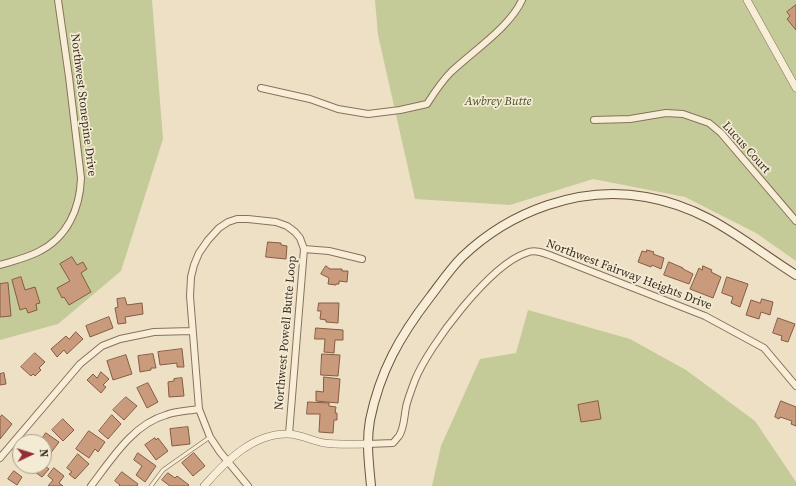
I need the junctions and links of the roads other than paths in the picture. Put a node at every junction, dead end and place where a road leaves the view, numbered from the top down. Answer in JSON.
{"nodes":[{"id":1,"x":58,"y":0,"type":"edge"},
{"id":2,"x":522,"y":0,"type":"edge"},
{"id":3,"x":748,"y":0,"type":"edge"},
{"id":4,"x":261,"y":88,"type":"dead end"},
{"id":5,"x":796,"y":88,"type":"edge"},
{"id":6,"x":594,"y":120,"type":"dead end"},
{"id":7,"x":796,"y":221,"type":"edge"},
{"id":8,"x":304,"y":249,"type":"junction"},
{"id":9,"x":362,"y":258,"type":"dead end"},
{"id":10,"x":0,"y":265,"type":"edge"},
{"id":11,"x":796,"y":275,"type":"edge"},
{"id":12,"x":192,"y":331,"type":"junction"},
{"id":13,"x":796,"y":386,"type":"edge"},
{"id":14,"x":199,"y":409,"type":"junction"},
{"id":15,"x":289,"y":434,"type":"junction"},
{"id":16,"x":210,"y":437,"type":"junction"},
{"id":17,"x":368,"y":444,"type":"junction"},
{"id":18,"x":0,"y":458,"type":"edge"},
{"id":19,"x":228,"y":461,"type":"junction"},
{"id":20,"x":91,"y":486,"type":"edge"},
{"id":21,"x":151,"y":486,"type":"edge"},
{"id":22,"x":204,"y":486,"type":"edge"},
{"id":23,"x":248,"y":486,"type":"edge"},
{"id":24,"x":371,"y":486,"type":"edge"}],
"edges":[{"from":1,"to":10,"type":"street","name":"Northwest Stonepine Drive"},
{"from":2,"to":4,"type":"street"},
{"from":3,"to":5,"type":"street"},
{"from":6,"to":7,"type":"street","name":"Lucus Court"},
{"from":8,"to":9,"type":"street"},
{"from":8,"to":12,"type":"street","name":"Northwest Powell Butte Loop"},
{"from":8,"to":15,"type":"street","name":"Northwest Powell Butte Loop"},
{"from":11,"to":17,"type":"main road"},
{"from":12,"to":14,"type":"street","name":"Northwest Powell Butte Loop"},
{"from":12,"to":18,"type":"street"},
{"from":13,"to":17,"type":"street","name":"Northwest Fairway Heights Drive"},
{"from":14,"to":16,"type":"street","name":"Northwest Powell Butte Loop"},
{"from":14,"to":20,"type":"street"},
{"from":15,"to":17,"type":"street"},
{"from":15,"to":19,"type":"street"},
{"from":16,"to":19,"type":"street","name":"Northwest Powell Butte Loop"},
{"from":16,"to":21,"type":"lane"},
{"from":17,"to":24,"type":"main road"},
{"from":19,"to":22,"type":"street"},
{"from":19,"to":23,"type":"street","name":"Northwest Powell Butte Loop"}]}
